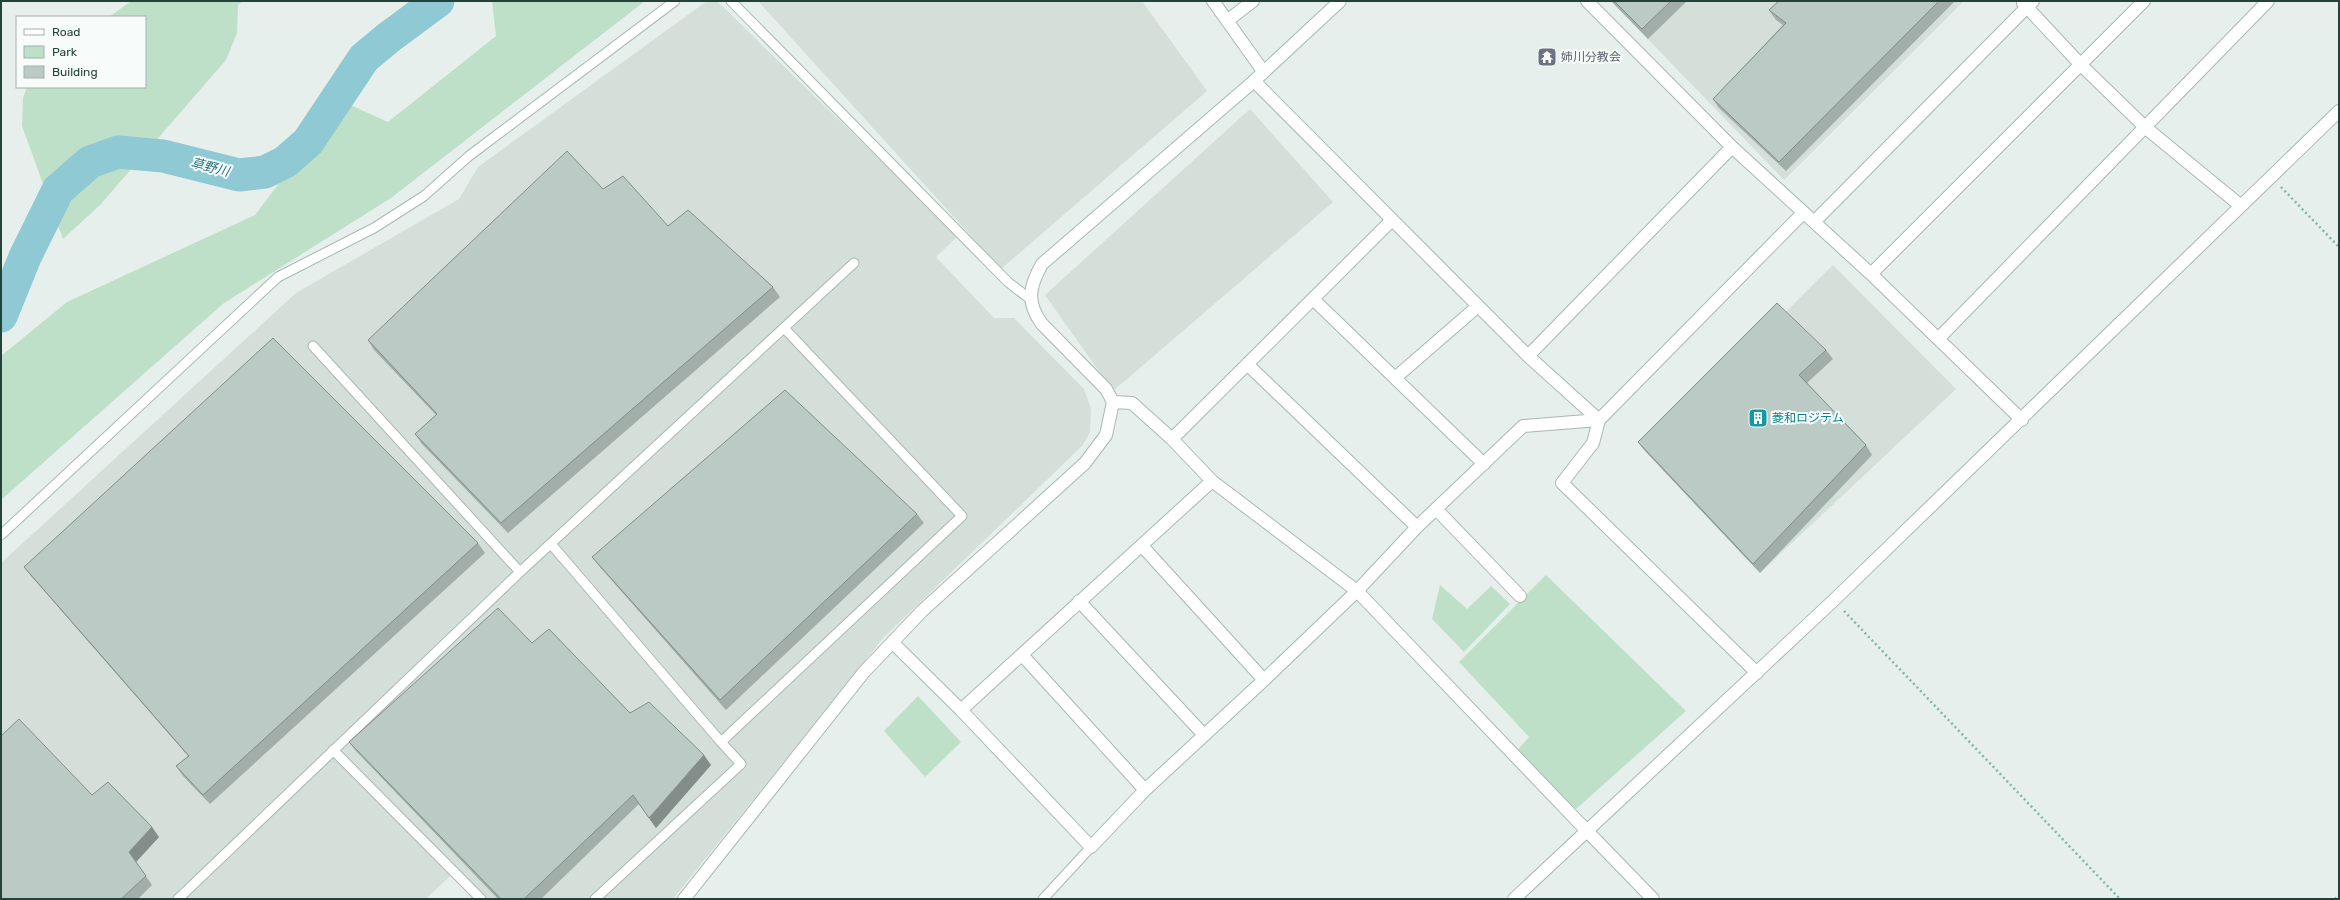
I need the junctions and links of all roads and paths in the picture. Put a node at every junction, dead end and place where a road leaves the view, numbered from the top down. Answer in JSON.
{"nodes":[{"id":1,"x":675,"y":1,"type":"edge"},
{"id":2,"x":731,"y":1,"type":"edge"},
{"id":3,"x":1213,"y":1,"type":"edge"},
{"id":4,"x":1253,"y":1,"type":"edge"},
{"id":5,"x":1340,"y":1,"type":"edge"},
{"id":6,"x":1587,"y":1,"type":"edge"},
{"id":7,"x":2144,"y":1,"type":"edge"},
{"id":8,"x":2268,"y":1,"type":"edge"},
{"id":9,"x":2027,"y":3,"type":"edge"},
{"id":10,"x":1227,"y":21,"type":"junction"},
{"id":11,"x":2081,"y":65,"type":"junction"},
{"id":12,"x":1263,"y":71,"type":"junction"},
{"id":13,"x":1254,"y":81,"type":"junction"},
{"id":14,"x":2339,"y":111,"type":"edge"},
{"id":15,"x":2146,"y":128,"type":"junction"},
{"id":16,"x":1732,"y":147,"type":"junction"},
{"id":17,"x":2271,"y":177,"type":"junction"},
{"id":18,"x":2241,"y":206,"type":"junction"},
{"id":19,"x":1803,"y":213,"type":"junction"},
{"id":20,"x":1391,"y":221,"type":"junction"},
{"id":21,"x":1814,"y":222,"type":"junction"},
{"id":22,"x":2339,"y":247,"type":"edge"},
{"id":23,"x":854,"y":263,"type":"dead end"},
{"id":24,"x":1871,"y":274,"type":"junction"},
{"id":25,"x":1030,"y":299,"type":"junction"},
{"id":26,"x":1314,"y":299,"type":"junction"},
{"id":27,"x":1478,"y":306,"type":"junction"},
{"id":28,"x":784,"y":328,"type":"junction"},
{"id":29,"x":1938,"y":339,"type":"junction"},
{"id":30,"x":313,"y":346,"type":"dead end"},
{"id":31,"x":1528,"y":356,"type":"junction"},
{"id":32,"x":1247,"y":364,"type":"junction"},
{"id":33,"x":1395,"y":378,"type":"junction"},
{"id":34,"x":1113,"y":402,"type":"junction"},
{"id":35,"x":1599,"y":420,"type":"junction"},
{"id":36,"x":2022,"y":420,"type":"junction"},
{"id":37,"x":1172,"y":439,"type":"junction"},
{"id":38,"x":1484,"y":464,"type":"junction"},
{"id":39,"x":1212,"y":482,"type":"junction"},
{"id":40,"x":1436,"y":509,"type":"junction"},
{"id":41,"x":1418,"y":526,"type":"junction"},
{"id":42,"x":1,"y":535,"type":"edge"},
{"id":43,"x":550,"y":544,"type":"junction"},
{"id":44,"x":1143,"y":547,"type":"junction"},
{"id":45,"x":520,"y":572,"type":"junction"},
{"id":46,"x":1357,"y":591,"type":"junction"},
{"id":47,"x":1520,"y":596,"type":"dead end"},
{"id":48,"x":1834,"y":600,"type":"junction"},
{"id":49,"x":1079,"y":601,"type":"junction"},
{"id":50,"x":892,"y":642,"type":"junction"},
{"id":51,"x":1023,"y":656,"type":"junction"},
{"id":52,"x":1757,"y":673,"type":"junction"},
{"id":53,"x":1264,"y":680,"type":"junction"},
{"id":54,"x":961,"y":710,"type":"junction"},
{"id":55,"x":1204,"y":734,"type":"junction"},
{"id":56,"x":721,"y":742,"type":"junction"},
{"id":57,"x":333,"y":750,"type":"junction"},
{"id":58,"x":1145,"y":790,"type":"junction"},
{"id":59,"x":1587,"y":830,"type":"junction"},
{"id":60,"x":1091,"y":847,"type":"junction"},
{"id":61,"x":2339,"y":895,"type":"edge"},
{"id":62,"x":178,"y":899,"type":"edge"},
{"id":63,"x":481,"y":899,"type":"edge"},
{"id":64,"x":595,"y":899,"type":"edge"},
{"id":65,"x":684,"y":899,"type":"edge"},
{"id":66,"x":1043,"y":899,"type":"edge"},
{"id":67,"x":1514,"y":899,"type":"edge"},
{"id":68,"x":1653,"y":899,"type":"edge"},
{"id":69,"x":2120,"y":899,"type":"edge"},
{"id":70,"x":2335,"y":899,"type":"edge"}],
"edges":[{"from":1,"to":42,"type":"lane"},
{"from":2,"to":25,"type":"lane"},
{"from":3,"to":10,"type":"street"},
{"from":4,"to":10,"type":"street"},
{"from":5,"to":12,"type":"street"},
{"from":6,"to":16,"type":"street"},
{"from":7,"to":11,"type":"street"},
{"from":8,"to":15,"type":"street"},
{"from":9,"to":11,"type":"street"},
{"from":9,"to":21,"type":"street"},
{"from":10,"to":12,"type":"street"},
{"from":11,"to":15,"type":"street"},
{"from":11,"to":24,"type":"street"},
{"from":12,"to":13,"type":"street"},
{"from":13,"to":20,"type":"street"},
{"from":13,"to":25,"type":"street"},
{"from":14,"to":17,"type":"street"},
{"from":15,"to":18,"type":"street"},
{"from":15,"to":29,"type":"street"},
{"from":16,"to":19,"type":"street"},
{"from":16,"to":31,"type":"street"},
{"from":17,"to":18,"type":"street"},
{"from":17,"to":22,"type":"path"},
{"from":18,"to":36,"type":"street"},
{"from":19,"to":21,"type":"street"},
{"from":19,"to":35,"type":"street"},
{"from":20,"to":26,"type":"street"},
{"from":20,"to":27,"type":"street"},
{"from":21,"to":24,"type":"street"},
{"from":23,"to":28,"type":"lane"},
{"from":24,"to":29,"type":"street"},
{"from":25,"to":34,"type":"street"},
{"from":26,"to":32,"type":"street"},
{"from":26,"to":33,"type":"street"},
{"from":27,"to":31,"type":"street"},
{"from":27,"to":33,"type":"street"},
{"from":28,"to":43,"type":"lane"},
{"from":28,"to":56,"type":"lane"},
{"from":29,"to":36,"type":"street"},
{"from":30,"to":45,"type":"lane"},
{"from":31,"to":35,"type":"street"},
{"from":32,"to":37,"type":"street"},
{"from":32,"to":41,"type":"street"},
{"from":33,"to":38,"type":"street"},
{"from":34,"to":37,"type":"street"},
{"from":34,"to":50,"type":"street"},
{"from":35,"to":38,"type":"street"},
{"from":35,"to":52,"type":"street"},
{"from":36,"to":48,"type":"street"},
{"from":37,"to":39,"type":"street"},
{"from":38,"to":40,"type":"street"},
{"from":39,"to":44,"type":"street"},
{"from":39,"to":46,"type":"street"},
{"from":40,"to":41,"type":"street"},
{"from":40,"to":47,"type":"street"},
{"from":41,"to":46,"type":"street"},
{"from":43,"to":45,"type":"lane"},
{"from":43,"to":56,"type":"lane"},
{"from":44,"to":49,"type":"street"},
{"from":44,"to":53,"type":"street"},
{"from":45,"to":57,"type":"lane"},
{"from":46,"to":53,"type":"street"},
{"from":46,"to":59,"type":"street"},
{"from":48,"to":52,"type":"street"},
{"from":48,"to":69,"type":"path"},
{"from":49,"to":51,"type":"street"},
{"from":49,"to":55,"type":"street"},
{"from":50,"to":54,"type":"street"},
{"from":50,"to":65,"type":"street"},
{"from":51,"to":54,"type":"street"},
{"from":51,"to":58,"type":"street"},
{"from":52,"to":59,"type":"street"},
{"from":53,"to":55,"type":"street"},
{"from":54,"to":60,"type":"street"},
{"from":55,"to":58,"type":"street"},
{"from":56,"to":64,"type":"lane"},
{"from":57,"to":62,"type":"lane"},
{"from":57,"to":63,"type":"lane"},
{"from":58,"to":60,"type":"street"},
{"from":59,"to":67,"type":"street"},
{"from":59,"to":68,"type":"street"},
{"from":60,"to":66,"type":"lane"},
{"from":61,"to":70,"type":"path"}]}
